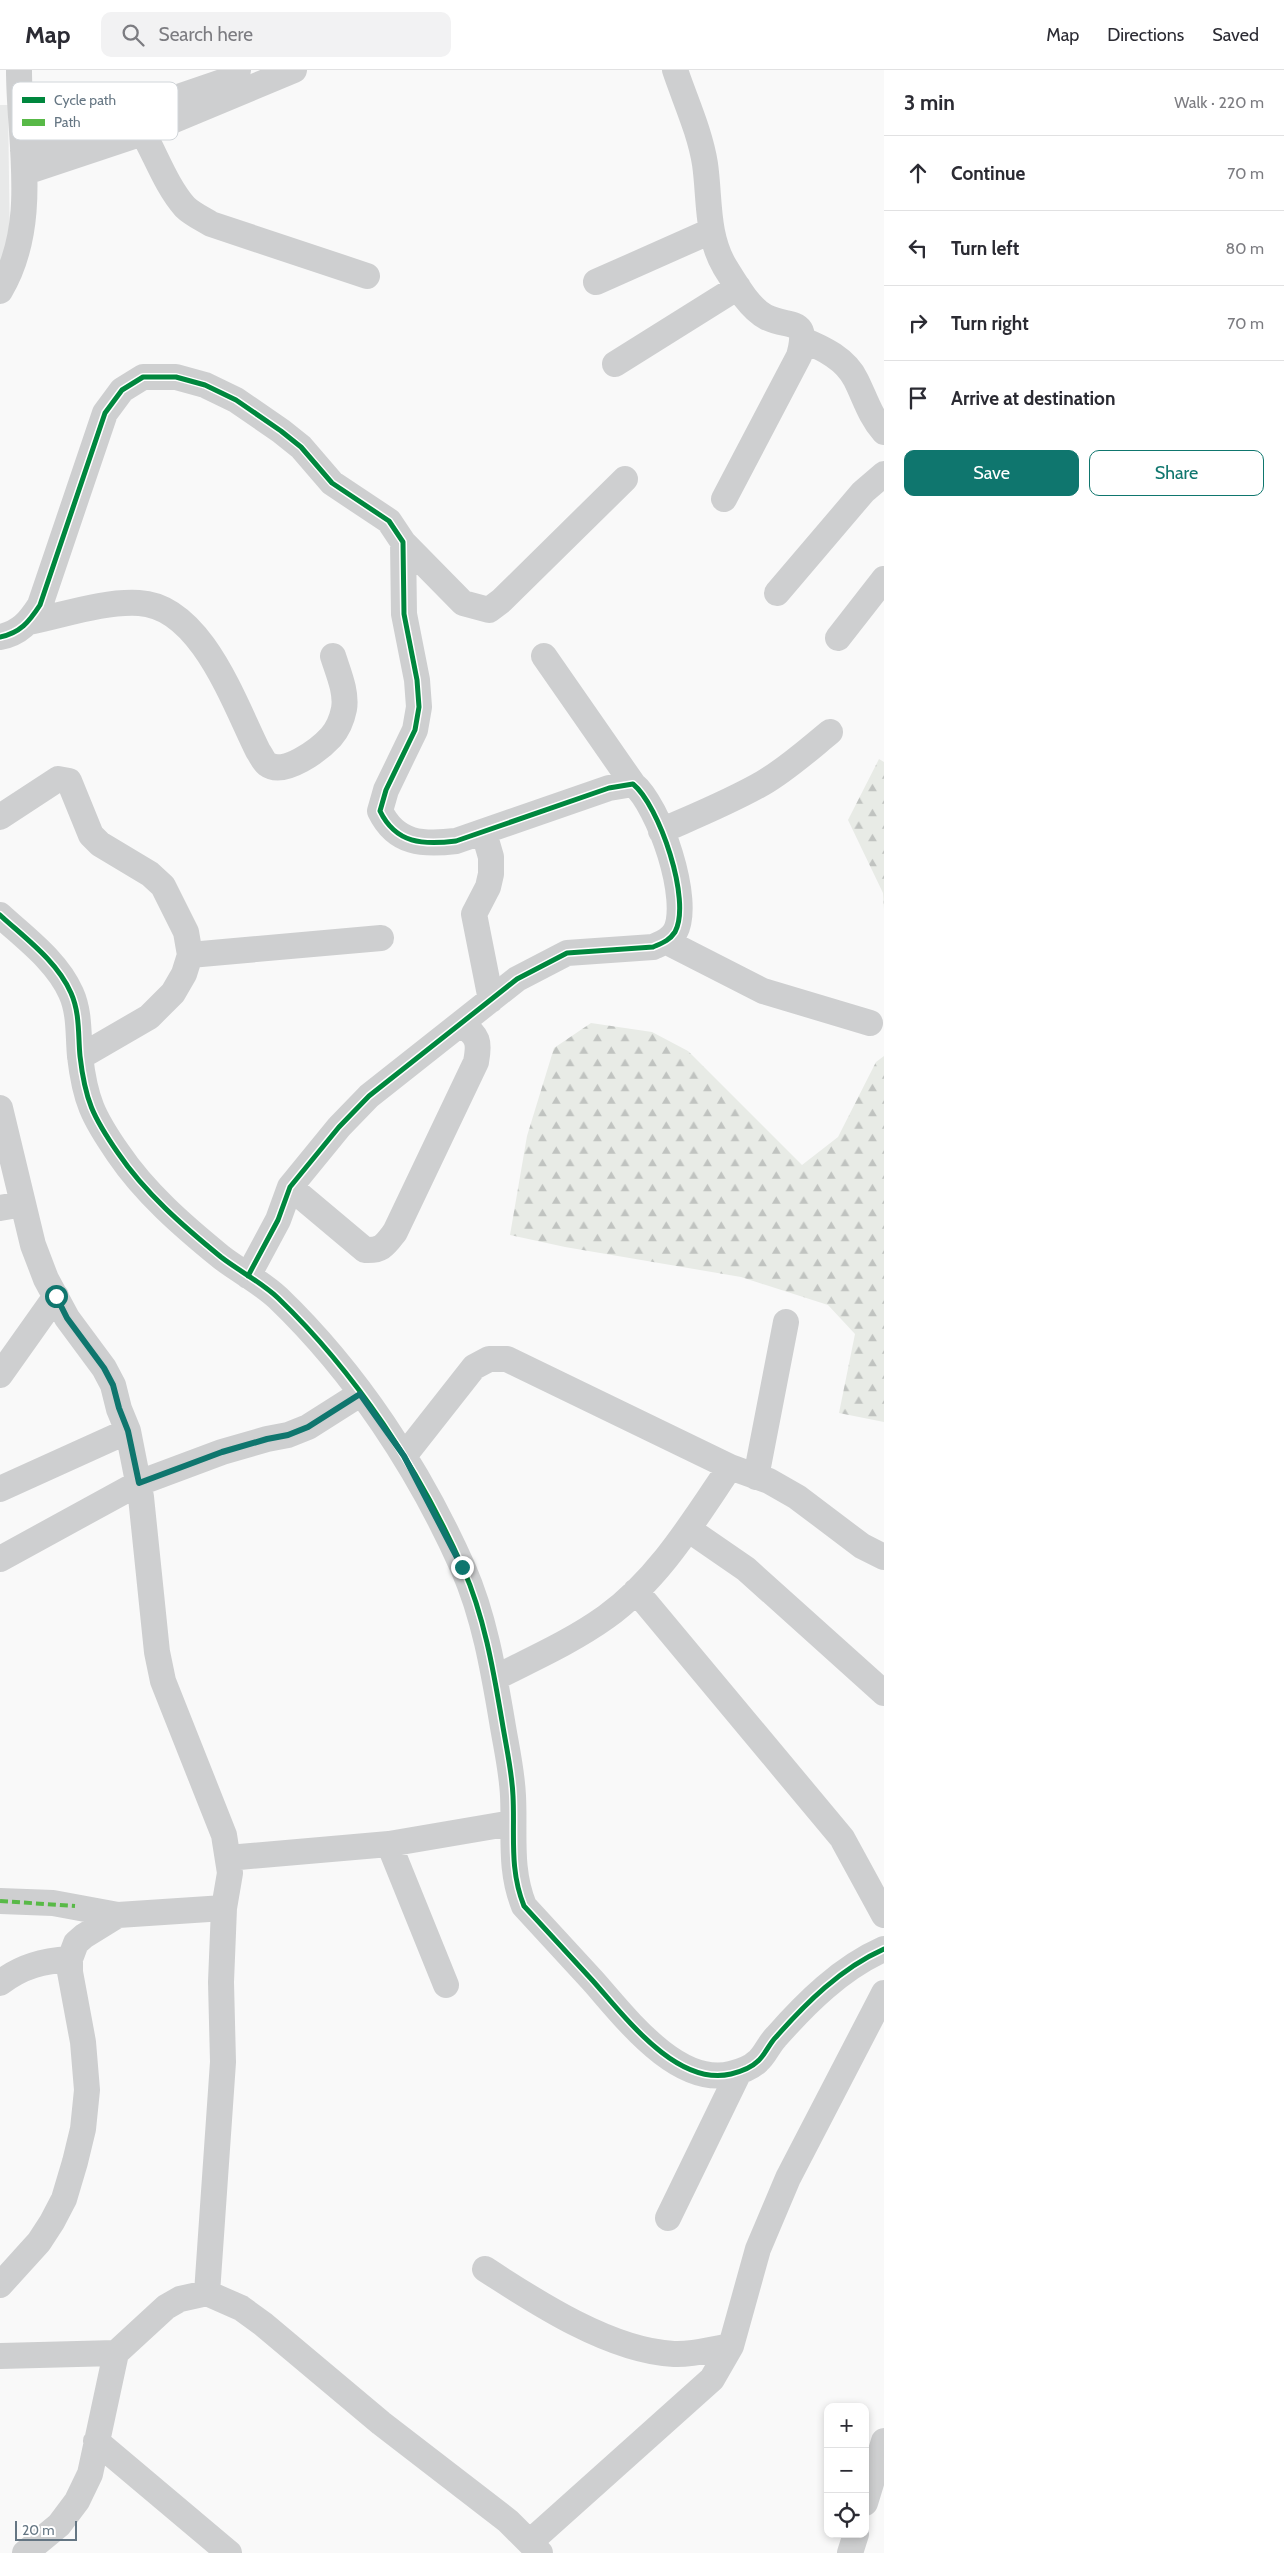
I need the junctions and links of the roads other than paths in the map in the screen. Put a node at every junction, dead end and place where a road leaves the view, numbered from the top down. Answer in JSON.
{"nodes":[{"id":1,"x":238,"y":70,"type":"edge"},
{"id":2,"x":294,"y":70,"type":"edge"},
{"id":3,"x":675,"y":70,"type":"edge"},
{"id":4,"x":178,"y":100,"type":"edge"},
{"id":5,"x":178,"y":118,"type":"edge"},
{"id":6,"x":23,"y":140,"type":"edge"},
{"id":7,"x":77,"y":140,"type":"edge"},
{"id":8,"x":113,"y":140,"type":"edge"},
{"id":9,"x":147,"y":140,"type":"edge"},
{"id":10,"x":24,"y":161,"type":"junction"},
{"id":11,"x":711,"y":231,"type":"junction"},
{"id":12,"x":367,"y":276,"type":"dead end"},
{"id":13,"x":596,"y":282,"type":"dead end"},
{"id":14,"x":738,"y":286,"type":"junction"},
{"id":15,"x":0,"y":291,"type":"edge"},
{"id":16,"x":803,"y":340,"type":"junction"},
{"id":17,"x":615,"y":364,"type":"dead end"},
{"id":18,"x":884,"y":432,"type":"edge"},
{"id":19,"x":625,"y":479,"type":"dead end"},
{"id":20,"x":880,"y":485,"type":"edge"},
{"id":21,"x":724,"y":499,"type":"dead end"},
{"id":22,"x":403,"y":542,"type":"junction"},
{"id":23,"x":884,"y":579,"type":"edge"},
{"id":24,"x":777,"y":594,"type":"dead end"},
{"id":25,"x":29,"y":622,"type":"junction"},
{"id":26,"x":0,"y":637,"type":"edge"},
{"id":27,"x":838,"y":638,"type":"dead end"},
{"id":28,"x":333,"y":656,"type":"dead end"},
{"id":29,"x":544,"y":656,"type":"dead end"},
{"id":30,"x":830,"y":732,"type":"dead end"},
{"id":31,"x":633,"y":784,"type":"junction"},
{"id":32,"x":0,"y":817,"type":"edge"},
{"id":33,"x":662,"y":831,"type":"junction"},
{"id":34,"x":484,"y":833,"type":"junction"},
{"id":35,"x":0,"y":916,"type":"edge"},
{"id":36,"x":381,"y":938,"type":"dead end"},
{"id":37,"x":666,"y":942,"type":"junction"},
{"id":38,"x":190,"y":955,"type":"junction"},
{"id":39,"x":491,"y":1000,"type":"junction"},
{"id":40,"x":462,"y":1024,"type":"junction"},
{"id":41,"x":870,"y":1024,"type":"dead end"},
{"id":42,"x":80,"y":1057,"type":"junction"},
{"id":43,"x":0,"y":1108,"type":"edge"},
{"id":44,"x":290,"y":1187,"type":"junction"},
{"id":45,"x":12,"y":1206,"type":"edge"},
{"id":46,"x":248,"y":1276,"type":"junction"},
{"id":47,"x":56,"y":1296,"type":"junction"},
{"id":48,"x":786,"y":1322,"type":"dead end"},
{"id":49,"x":0,"y":1375,"type":"edge"},
{"id":50,"x":360,"y":1394,"type":"junction"},
{"id":51,"x":128,"y":1431,"type":"junction"},
{"id":52,"x":404,"y":1456,"type":"junction"},
{"id":53,"x":730,"y":1467,"type":"junction"},
{"id":54,"x":756,"y":1477,"type":"junction"},
{"id":55,"x":139,"y":1483,"type":"junction"},
{"id":56,"x":0,"y":1489,"type":"edge"},
{"id":57,"x":688,"y":1529,"type":"junction"},
{"id":58,"x":884,"y":1557,"type":"edge"},
{"id":59,"x":0,"y":1559,"type":"edge"},
{"id":60,"x":636,"y":1591,"type":"junction"},
{"id":61,"x":495,"y":1678,"type":"junction"},
{"id":62,"x":884,"y":1693,"type":"edge"},
{"id":63,"x":512,"y":1823,"type":"junction"},
{"id":64,"x":389,"y":1844,"type":"junction"},
{"id":65,"x":228,"y":1858,"type":"junction"},
{"id":66,"x":0,"y":1900,"type":"edge"},
{"id":67,"x":224,"y":1908,"type":"junction"},
{"id":68,"x":118,"y":1915,"type":"junction"},
{"id":69,"x":884,"y":1916,"type":"edge"},
{"id":70,"x":884,"y":1949,"type":"edge"},
{"id":71,"x":70,"y":1959,"type":"junction"},
{"id":72,"x":0,"y":1983,"type":"edge"},
{"id":73,"x":446,"y":1985,"type":"dead end"},
{"id":74,"x":884,"y":1993,"type":"edge"},
{"id":75,"x":739,"y":2072,"type":"junction"},
{"id":76,"x":668,"y":2218,"type":"dead end"},
{"id":77,"x":485,"y":2269,"type":"dead end"},
{"id":78,"x":0,"y":2285,"type":"edge"},
{"id":79,"x":207,"y":2293,"type":"junction"},
{"id":80,"x":731,"y":2346,"type":"junction"},
{"id":81,"x":116,"y":2353,"type":"junction"},
{"id":82,"x":0,"y":2356,"type":"edge"},
{"id":83,"x":96,"y":2441,"type":"junction"},
{"id":84,"x":884,"y":2441,"type":"edge"},
{"id":85,"x":868,"y":2493,"type":"edge"},
{"id":86,"x":855,"y":2538,"type":"edge"},
{"id":87,"x":535,"y":2549,"type":"edge"},
{"id":88,"x":25,"y":2553,"type":"edge"},
{"id":89,"x":229,"y":2553,"type":"edge"},
{"id":90,"x":850,"y":2553,"type":"edge"}],
"edges":[{"from":1,"to":4,"type":"street"},
{"from":2,"to":5,"type":"street"},
{"from":3,"to":11,"type":"street"},
{"from":6,"to":10,"type":"street"},
{"from":7,"to":10,"type":"street"},
{"from":8,"to":10,"type":"street"},
{"from":9,"to":12,"type":"street"},
{"from":10,"to":15,"type":"street"},
{"from":11,"to":13,"type":"street"},
{"from":11,"to":14,"type":"street"},
{"from":14,"to":16,"type":"street"},
{"from":14,"to":17,"type":"street"},
{"from":16,"to":18,"type":"street"},
{"from":16,"to":21,"type":"street"},
{"from":19,"to":22,"type":"street"},
{"from":20,"to":24,"type":"street"},
{"from":22,"to":25,"type":"street"},
{"from":22,"to":34,"type":"street"},
{"from":23,"to":27,"type":"street"},
{"from":25,"to":26,"type":"street"},
{"from":25,"to":28,"type":"street"},
{"from":29,"to":31,"type":"street"},
{"from":30,"to":33,"type":"street"},
{"from":31,"to":33,"type":"street"},
{"from":31,"to":34,"type":"street"},
{"from":32,"to":38,"type":"street"},
{"from":33,"to":37,"type":"street"},
{"from":34,"to":39,"type":"street"},
{"from":35,"to":42,"type":"street"},
{"from":36,"to":38,"type":"street"},
{"from":37,"to":39,"type":"street"},
{"from":37,"to":41,"type":"street"},
{"from":38,"to":42,"type":"street"},
{"from":39,"to":40,"type":"street"},
{"from":40,"to":44,"type":"street"},
{"from":40,"to":44,"type":"street"},
{"from":42,"to":46,"type":"street"},
{"from":43,"to":45,"type":"street"},
{"from":44,"to":46,"type":"street"},
{"from":45,"to":47,"type":"street"},
{"from":46,"to":50,"type":"street"},
{"from":47,"to":49,"type":"street"},
{"from":47,"to":51,"type":"street"},
{"from":48,"to":54,"type":"street"},
{"from":50,"to":52,"type":"street"},
{"from":50,"to":55,"type":"street"},
{"from":51,"to":55,"type":"street"},
{"from":51,"to":56,"type":"street"},
{"from":52,"to":53,"type":"street"},
{"from":52,"to":61,"type":"street"},
{"from":53,"to":54,"type":"street"},
{"from":53,"to":57,"type":"street"},
{"from":54,"to":58,"type":"street"},
{"from":55,"to":59,"type":"street"},
{"from":55,"to":65,"type":"street"},
{"from":57,"to":60,"type":"street"},
{"from":57,"to":62,"type":"street"},
{"from":60,"to":61,"type":"street"},
{"from":60,"to":69,"type":"street"},
{"from":61,"to":63,"type":"street"},
{"from":63,"to":64,"type":"street"},
{"from":63,"to":75,"type":"street"},
{"from":64,"to":65,"type":"street"},
{"from":64,"to":73,"type":"street"},
{"from":65,"to":67,"type":"street"},
{"from":66,"to":68,"type":"street"},
{"from":67,"to":68,"type":"street"},
{"from":67,"to":79,"type":"street"},
{"from":68,"to":71,"type":"street"},
{"from":70,"to":75,"type":"street"},
{"from":71,"to":72,"type":"street"},
{"from":71,"to":78,"type":"street"},
{"from":74,"to":80,"type":"street"},
{"from":75,"to":76,"type":"street"},
{"from":77,"to":80,"type":"street"},
{"from":79,"to":81,"type":"street"},
{"from":79,"to":87,"type":"street"},
{"from":80,"to":87,"type":"street"},
{"from":81,"to":82,"type":"street"},
{"from":81,"to":83,"type":"street"},
{"from":83,"to":88,"type":"street"},
{"from":83,"to":89,"type":"street"},
{"from":84,"to":85,"type":"street"},
{"from":86,"to":90,"type":"street"}]}
